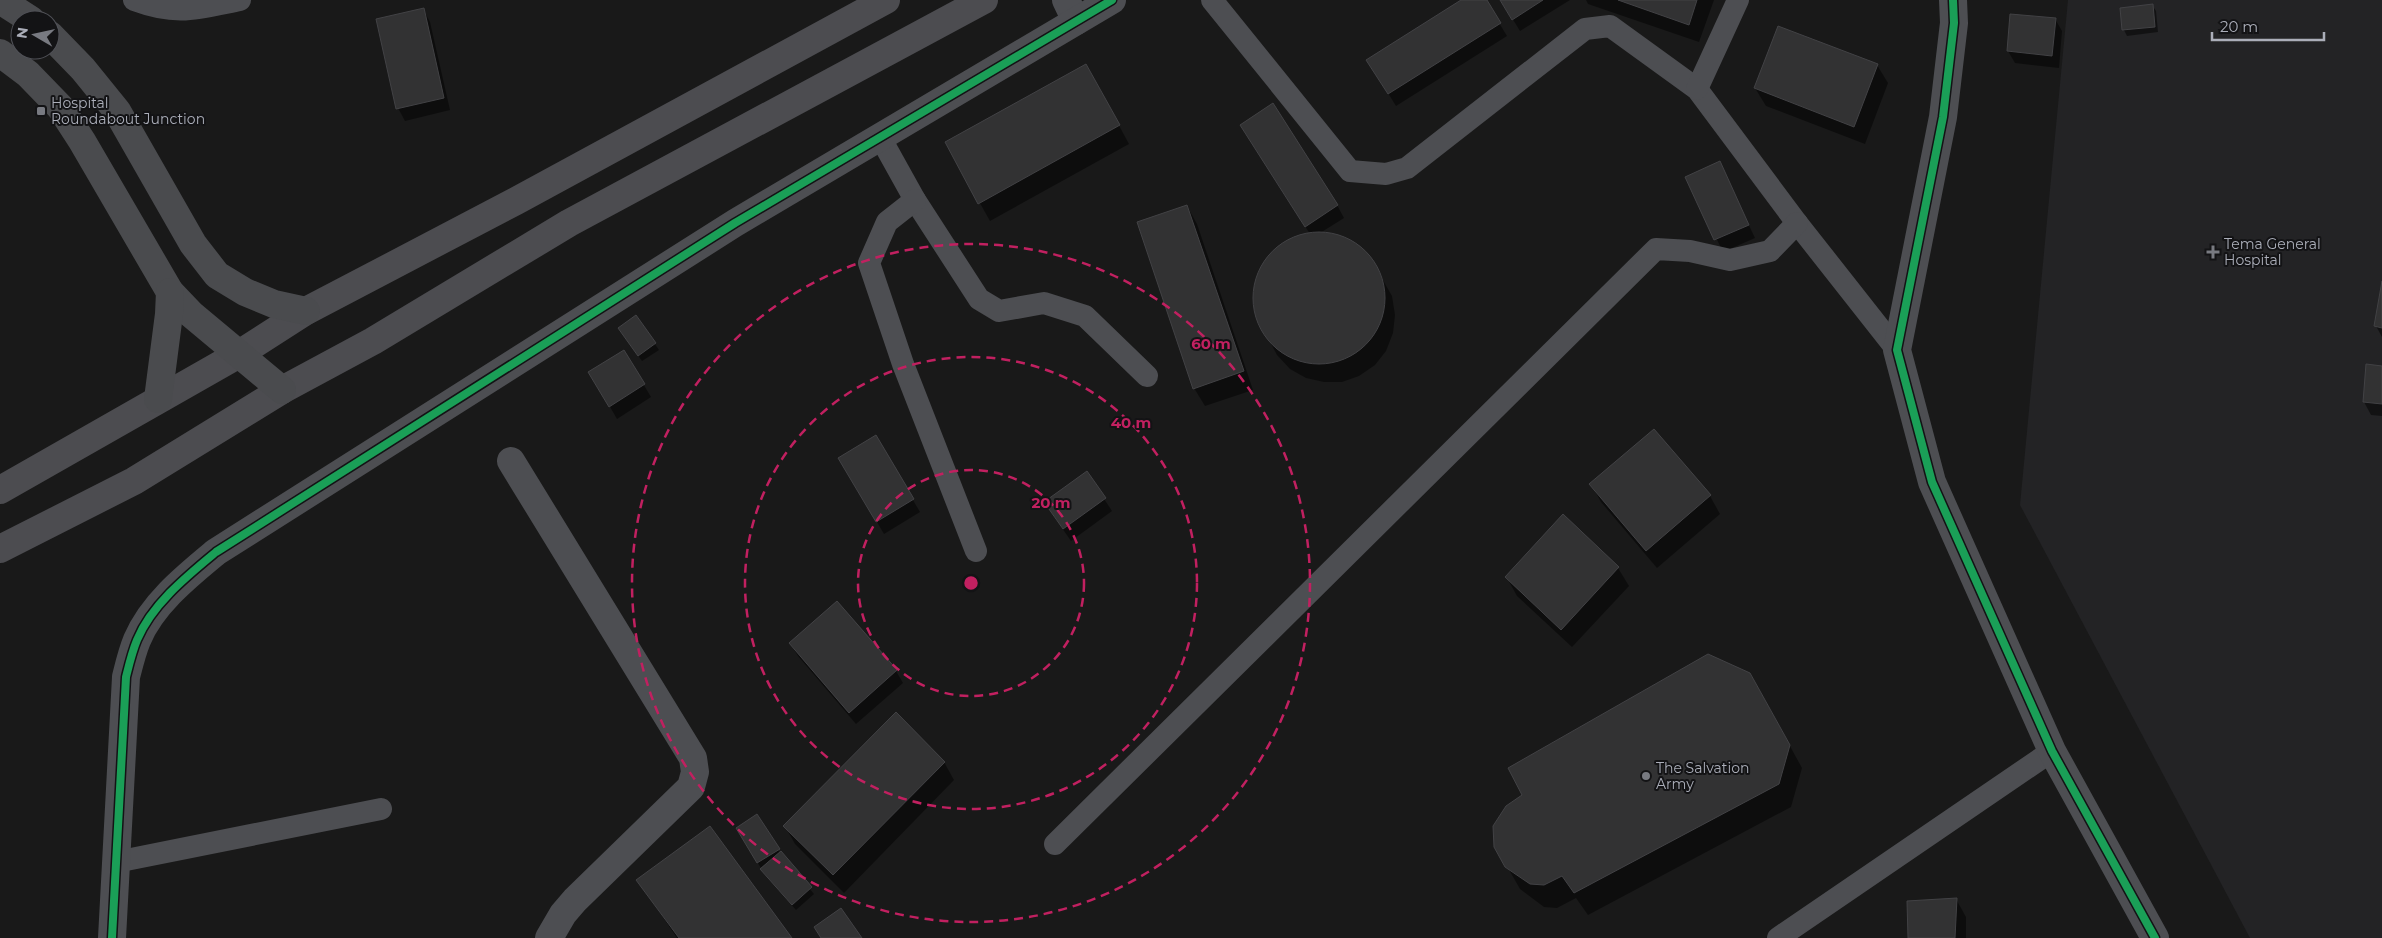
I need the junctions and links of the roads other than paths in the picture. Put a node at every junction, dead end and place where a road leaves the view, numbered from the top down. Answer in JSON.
{"nodes":[{"id":1,"x":0,"y":0,"type":"edge"},
{"id":2,"x":134,"y":0,"type":"edge"},
{"id":3,"x":240,"y":0,"type":"edge"},
{"id":4,"x":886,"y":0,"type":"edge"},
{"id":5,"x":984,"y":0,"type":"edge"},
{"id":6,"x":1112,"y":0,"type":"edge"},
{"id":7,"x":1212,"y":0,"type":"edge"},
{"id":8,"x":1738,"y":0,"type":"edge"},
{"id":9,"x":1953,"y":0,"type":"edge"},
{"id":10,"x":16,"y":10,"type":"edge"},
{"id":11,"x":1071,"y":11,"type":"edge"},
{"id":12,"x":60,"y":45,"type":"edge"},
{"id":13,"x":0,"y":53,"type":"edge"},
{"id":14,"x":1697,"y":89,"type":"junction"},
{"id":15,"x":880,"y":137,"type":"junction"},
{"id":16,"x":915,"y":200,"type":"junction"},
{"id":17,"x":1797,"y":223,"type":"junction"},
{"id":18,"x":170,"y":292,"type":"junction"},
{"id":19,"x":306,"y":311,"type":"junction"},
{"id":20,"x":1897,"y":350,"type":"junction"},
{"id":21,"x":239,"y":354,"type":"junction"},
{"id":22,"x":1147,"y":376,"type":"dead end"},
{"id":23,"x":282,"y":390,"type":"junction"},
{"id":24,"x":158,"y":399,"type":"junction"},
{"id":25,"x":511,"y":461,"type":"dead end"},
{"id":26,"x":0,"y":490,"type":"edge"},
{"id":27,"x":0,"y":549,"type":"edge"},
{"id":28,"x":976,"y":551,"type":"dead end"},
{"id":29,"x":2052,"y":752,"type":"junction"},
{"id":30,"x":382,"y":809,"type":"dead end"},
{"id":31,"x":1055,"y":844,"type":"dead end"},
{"id":32,"x":116,"y":862,"type":"junction"},
{"id":33,"x":112,"y":938,"type":"edge"},
{"id":34,"x":549,"y":938,"type":"edge"},
{"id":35,"x":1778,"y":938,"type":"edge"},
{"id":36,"x":2155,"y":938,"type":"edge"}],
"edges":[{"from":1,"to":10,"type":"highway"},
{"from":2,"to":3,"type":"lane"},
{"from":4,"to":19,"type":"main road"},
{"from":5,"to":23,"type":"main road"},
{"from":6,"to":11,"type":"street"},
{"from":7,"to":14,"type":"lane"},
{"from":8,"to":14,"type":"lane"},
{"from":9,"to":20,"type":"street"},
{"from":11,"to":15,"type":"street"},
{"from":12,"to":19,"type":"highway"},
{"from":13,"to":18,"type":"highway"},
{"from":14,"to":17,"type":"lane"},
{"from":15,"to":16,"type":"lane"},
{"from":15,"to":32,"type":"street"},
{"from":16,"to":22,"type":"lane"},
{"from":16,"to":28,"type":"lane"},
{"from":17,"to":20,"type":"lane"},
{"from":17,"to":31,"type":"lane"},
{"from":18,"to":21,"type":"highway"},
{"from":18,"to":24,"type":"highway"},
{"from":19,"to":21,"type":"main road"},
{"from":20,"to":29,"type":"street"},
{"from":21,"to":23,"type":"highway"},
{"from":21,"to":24,"type":"main road"},
{"from":23,"to":27,"type":"main road"},
{"from":24,"to":26,"type":"main road"},
{"from":25,"to":34,"type":"street"},
{"from":29,"to":35,"type":"lane"},
{"from":29,"to":36,"type":"street"},
{"from":30,"to":32,"type":"lane"},
{"from":32,"to":33,"type":"street"}]}
